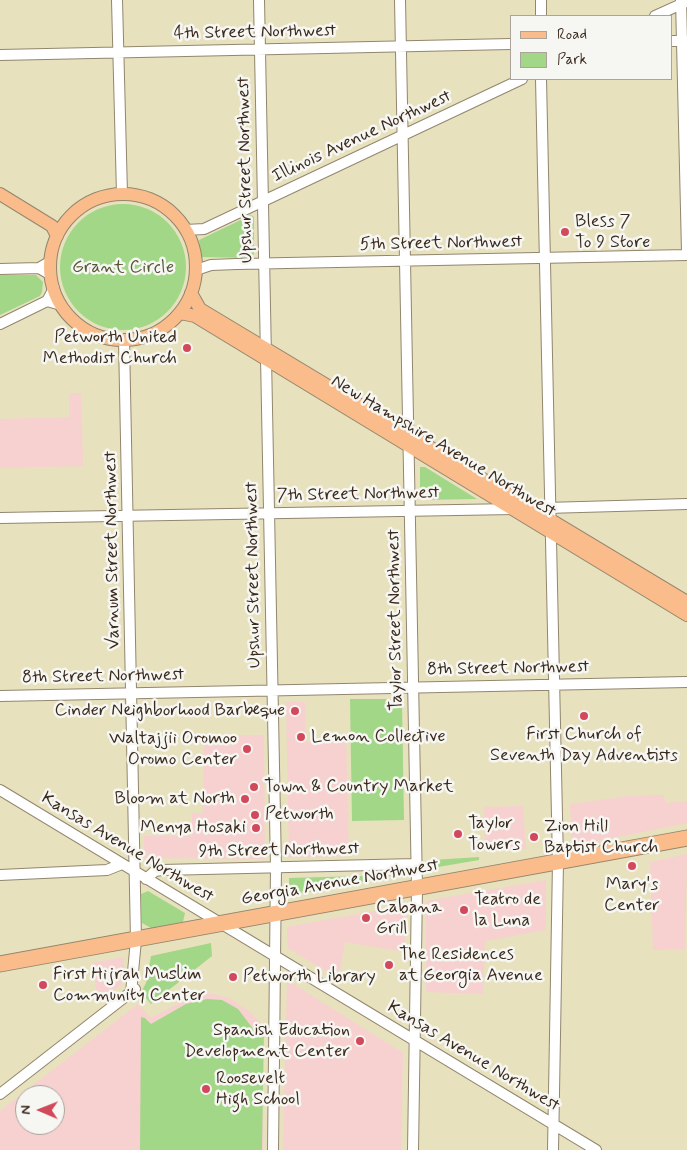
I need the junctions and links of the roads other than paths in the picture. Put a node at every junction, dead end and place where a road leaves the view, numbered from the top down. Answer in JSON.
{"nodes":[{"id":1,"x":117,"y":0,"type":"edge"},
{"id":2,"x":259,"y":0,"type":"edge"},
{"id":3,"x":400,"y":0,"type":"edge"},
{"id":4,"x":541,"y":0,"type":"edge"},
{"id":5,"x":683,"y":2,"type":"edge"},
{"id":6,"x":541,"y":15,"type":"edge"},
{"id":7,"x":657,"y":15,"type":"edge"},
{"id":8,"x":672,"y":41,"type":"edge"},
{"id":9,"x":685,"y":41,"type":"edge"},
{"id":10,"x":510,"y":44,"type":"edge"},
{"id":11,"x":401,"y":46,"type":"junction"},
{"id":12,"x":260,"y":49,"type":"junction"},
{"id":13,"x":119,"y":53,"type":"junction"},
{"id":14,"x":0,"y":55,"type":"edge"},
{"id":15,"x":520,"y":80,"type":"edge"},
{"id":16,"x":541,"y":80,"type":"edge"},
{"id":17,"x":402,"y":136,"type":"junction"},
{"id":18,"x":0,"y":194,"type":"edge"},
{"id":19,"x":122,"y":194,"type":"junction"},
{"id":20,"x":263,"y":201,"type":"junction"},
{"id":21,"x":186,"y":230,"type":"junction"},
{"id":22,"x":55,"y":231,"type":"junction"},
{"id":23,"x":687,"y":253,"type":"edge"},
{"id":24,"x":546,"y":258,"type":"junction"},
{"id":25,"x":51,"y":261,"type":"junction"},
{"id":26,"x":405,"y":261,"type":"junction"},
{"id":27,"x":264,"y":264,"type":"junction"},
{"id":28,"x":39,"y":268,"type":"junction"},
{"id":29,"x":0,"y":269,"type":"edge"},
{"id":30,"x":196,"y":270,"type":"junction"},
{"id":31,"x":53,"y":282,"type":"junction"},
{"id":32,"x":191,"y":293,"type":"junction"},
{"id":33,"x":46,"y":301,"type":"junction"},
{"id":34,"x":62,"y":305,"type":"junction"},
{"id":35,"x":180,"y":313,"type":"junction"},
{"id":36,"x":0,"y":324,"type":"edge"},
{"id":37,"x":124,"y":340,"type":"junction"},
{"id":38,"x":265,"y":353,"type":"junction"},
{"id":39,"x":407,"y":432,"type":"junction"},
{"id":40,"x":408,"y":445,"type":"junction"},
{"id":41,"x":687,"y":504,"type":"edge"},
{"id":42,"x":532,"y":508,"type":"junction"},
{"id":43,"x":512,"y":509,"type":"junction"},
{"id":44,"x":410,"y":510,"type":"junction"},
{"id":45,"x":269,"y":513,"type":"junction"},
{"id":46,"x":128,"y":516,"type":"junction"},
{"id":47,"x":0,"y":518,"type":"edge"},
{"id":48,"x":552,"y":520,"type":"junction"},
{"id":49,"x":687,"y":602,"type":"edge"},
{"id":50,"x":687,"y":615,"type":"edge"},
{"id":51,"x":687,"y":682,"type":"edge"},
{"id":52,"x":555,"y":685,"type":"junction"},
{"id":53,"x":414,"y":687,"type":"junction"},
{"id":54,"x":273,"y":690,"type":"junction"},
{"id":55,"x":132,"y":693,"type":"junction"},
{"id":56,"x":0,"y":696,"type":"edge"},
{"id":57,"x":0,"y":790,"type":"edge"},
{"id":58,"x":687,"y":838,"type":"edge"},
{"id":59,"x":558,"y":862,"type":"junction"},
{"id":60,"x":122,"y":864,"type":"junction"},
{"id":61,"x":416,"y":864,"type":"junction"},
{"id":62,"x":276,"y":867,"type":"junction"},
{"id":63,"x":135,"y":872,"type":"junction"},
{"id":64,"x":0,"y":875,"type":"edge"},
{"id":65,"x":146,"y":879,"type":"junction"},
{"id":66,"x":417,"y":888,"type":"junction"},
{"id":67,"x":276,"y":914,"type":"junction"},
{"id":68,"x":221,"y":924,"type":"junction"},
{"id":69,"x":139,"y":939,"type":"junction"},
{"id":70,"x":276,"y":957,"type":"junction"},
{"id":71,"x":0,"y":964,"type":"edge"},
{"id":72,"x":415,"y":1041,"type":"junction"},
{"id":73,"x":0,"y":1094,"type":"edge"},
{"id":74,"x":553,"y":1124,"type":"junction"},
{"id":75,"x":273,"y":1150,"type":"edge"},
{"id":76,"x":413,"y":1150,"type":"edge"},
{"id":77,"x":553,"y":1150,"type":"edge"},
{"id":78,"x":596,"y":1150,"type":"edge"}],
"edges":[{"from":1,"to":13,"type":"street"},
{"from":2,"to":12,"type":"street","name":"Upshur Street Northwest"},
{"from":3,"to":11,"type":"street","name":"Taylor Street Northwest"},
{"from":4,"to":6,"type":"street"},
{"from":5,"to":7,"type":"street"},
{"from":5,"to":9,"type":"street"},
{"from":8,"to":9,"type":"street"},
{"from":9,"to":23,"type":"street"},
{"from":10,"to":11,"type":"street","name":"4th Street Northwest"},
{"from":11,"to":12,"type":"street","name":"4th Street Northwest"},
{"from":11,"to":17,"type":"street","name":"Taylor Street Northwest"},
{"from":12,"to":13,"type":"street","name":"4th Street Northwest"},
{"from":12,"to":20,"type":"street","name":"Upshur Street Northwest"},
{"from":13,"to":14,"type":"street","name":"4th Street Northwest"},
{"from":13,"to":19,"type":"street"},
{"from":15,"to":17,"type":"street","name":"Illinois Avenue Northwest"},
{"from":16,"to":24,"type":"street"},
{"from":17,"to":20,"type":"street","name":"Illinois Avenue Northwest"},
{"from":17,"to":26,"type":"street","name":"Taylor Street Northwest"},
{"from":18,"to":22,"type":"main road"},
{"from":19,"to":21,"type":"main road"},
{"from":19,"to":22,"type":"main road"},
{"from":20,"to":21,"type":"street","name":"Illinois Avenue Northwest"},
{"from":20,"to":27,"type":"street","name":"Upshur Street Northwest"},
{"from":21,"to":30,"type":"main road"},
{"from":22,"to":25,"type":"main road"},
{"from":23,"to":24,"type":"street","name":"5th Street Northwest"},
{"from":24,"to":26,"type":"street","name":"5th Street Northwest"},
{"from":24,"to":48,"type":"street"},
{"from":25,"to":28,"type":"street"},
{"from":25,"to":31,"type":"main road"},
{"from":26,"to":27,"type":"street","name":"5th Street Northwest"},
{"from":26,"to":39,"type":"street","name":"Taylor Street Northwest"},
{"from":27,"to":30,"type":"street","name":"5th Street Northwest"},
{"from":27,"to":38,"type":"street","name":"Upshur Street Northwest"},
{"from":28,"to":29,"type":"street"},
{"from":28,"to":31,"type":"street"},
{"from":30,"to":32,"type":"main road"},
{"from":31,"to":33,"type":"street"},
{"from":31,"to":34,"type":"main road"},
{"from":32,"to":35,"type":"main road"},
{"from":32,"to":38,"type":"main road","name":"New Hampshire Avenue Northwest"},
{"from":33,"to":34,"type":"street"},
{"from":33,"to":36,"type":"street"},
{"from":34,"to":37,"type":"main road"},
{"from":35,"to":37,"type":"main road"},
{"from":35,"to":38,"type":"main road","name":"New Hampshire Avenue Northwest"},
{"from":37,"to":46,"type":"street","name":"Varnum Street Northwest"},
{"from":38,"to":39,"type":"main road","name":"New Hampshire Avenue Northwest"},
{"from":38,"to":40,"type":"main road","name":"New Hampshire Avenue Northwest"},
{"from":38,"to":45,"type":"street","name":"Upshur Street Northwest"},
{"from":39,"to":40,"type":"street","name":"Taylor Street Northwest"},
{"from":39,"to":42,"type":"main road","name":"New Hampshire Avenue Northwest"},
{"from":40,"to":43,"type":"main road","name":"New Hampshire Avenue Northwest"},
{"from":40,"to":44,"type":"street","name":"Taylor Street Northwest"},
{"from":41,"to":48,"type":"street"},
{"from":42,"to":43,"type":"street","name":"7th Street Northwest"},
{"from":42,"to":48,"type":"main road","name":"New Hampshire Avenue Northwest"},
{"from":43,"to":44,"type":"street","name":"7th Street Northwest"},
{"from":43,"to":48,"type":"main road","name":"New Hampshire Avenue Northwest"},
{"from":44,"to":45,"type":"street","name":"7th Street Northwest"},
{"from":44,"to":53,"type":"street","name":"Taylor Street Northwest"},
{"from":45,"to":46,"type":"street","name":"7th Street Northwest"},
{"from":45,"to":54,"type":"street","name":"Upshur Street Northwest"},
{"from":46,"to":47,"type":"street","name":"7th Street Northwest"},
{"from":46,"to":55,"type":"street","name":"Varnum Street Northwest"},
{"from":48,"to":49,"type":"main road","name":"New Hampshire Avenue Northwest"},
{"from":48,"to":50,"type":"main road","name":"New Hampshire Avenue Northwest"},
{"from":48,"to":52,"type":"street"},
{"from":51,"to":52,"type":"street","name":"8th Street Northwest"},
{"from":52,"to":53,"type":"street","name":"8th Street Northwest"},
{"from":52,"to":59,"type":"street"},
{"from":53,"to":54,"type":"street","name":"8th Street Northwest"},
{"from":53,"to":61,"type":"street","name":"Taylor Street Northwest"},
{"from":54,"to":55,"type":"street","name":"8th Street Northwest"},
{"from":54,"to":62,"type":"street","name":"Upshur Street Northwest"},
{"from":55,"to":56,"type":"street","name":"8th Street Northwest"},
{"from":55,"to":63,"type":"street","name":"Varnum Street Northwest"},
{"from":57,"to":60,"type":"street","name":"Kansas Avenue Northwest"},
{"from":58,"to":59,"type":"highway","name":"Georgia Avenue Northwest"},
{"from":59,"to":66,"type":"highway","name":"Georgia Avenue Northwest"},
{"from":59,"to":74,"type":"street"},
{"from":60,"to":63,"type":"street","name":"Kansas Avenue Northwest"},
{"from":60,"to":64,"type":"street"},
{"from":61,"to":62,"type":"street","name":"9th Street Northwest"},
{"from":61,"to":66,"type":"street","name":"Taylor Street Northwest"},
{"from":62,"to":65,"type":"street","name":"9th Street Northwest"},
{"from":62,"to":67,"type":"street","name":"Upshur Street Northwest"},
{"from":63,"to":65,"type":"street","name":"Kansas Avenue Northwest"},
{"from":63,"to":69,"type":"street","name":"Varnum Street Northwest"},
{"from":65,"to":68,"type":"street","name":"Kansas Avenue Northwest"},
{"from":66,"to":67,"type":"highway","name":"Georgia Avenue Northwest"},
{"from":66,"to":72,"type":"street","name":"Taylor Street Northwest"},
{"from":67,"to":68,"type":"highway","name":"Georgia Avenue Northwest"},
{"from":67,"to":70,"type":"street","name":"Upshur Street Northwest"},
{"from":68,"to":69,"type":"highway","name":"Georgia Avenue Northwest"},
{"from":68,"to":70,"type":"street","name":"Kansas Avenue Northwest"},
{"from":69,"to":71,"type":"highway","name":"Georgia Avenue Northwest"},
{"from":69,"to":73,"type":"street","name":"Varnum Street Northwest"},
{"from":70,"to":72,"type":"street","name":"Kansas Avenue Northwest"},
{"from":70,"to":75,"type":"street","name":"Upshur Street Northwest"},
{"from":72,"to":74,"type":"street","name":"Kansas Avenue Northwest"},
{"from":72,"to":76,"type":"street","name":"Taylor Street Northwest"},
{"from":74,"to":77,"type":"street"},
{"from":74,"to":78,"type":"street","name":"Kansas Avenue Northwest"}]}
